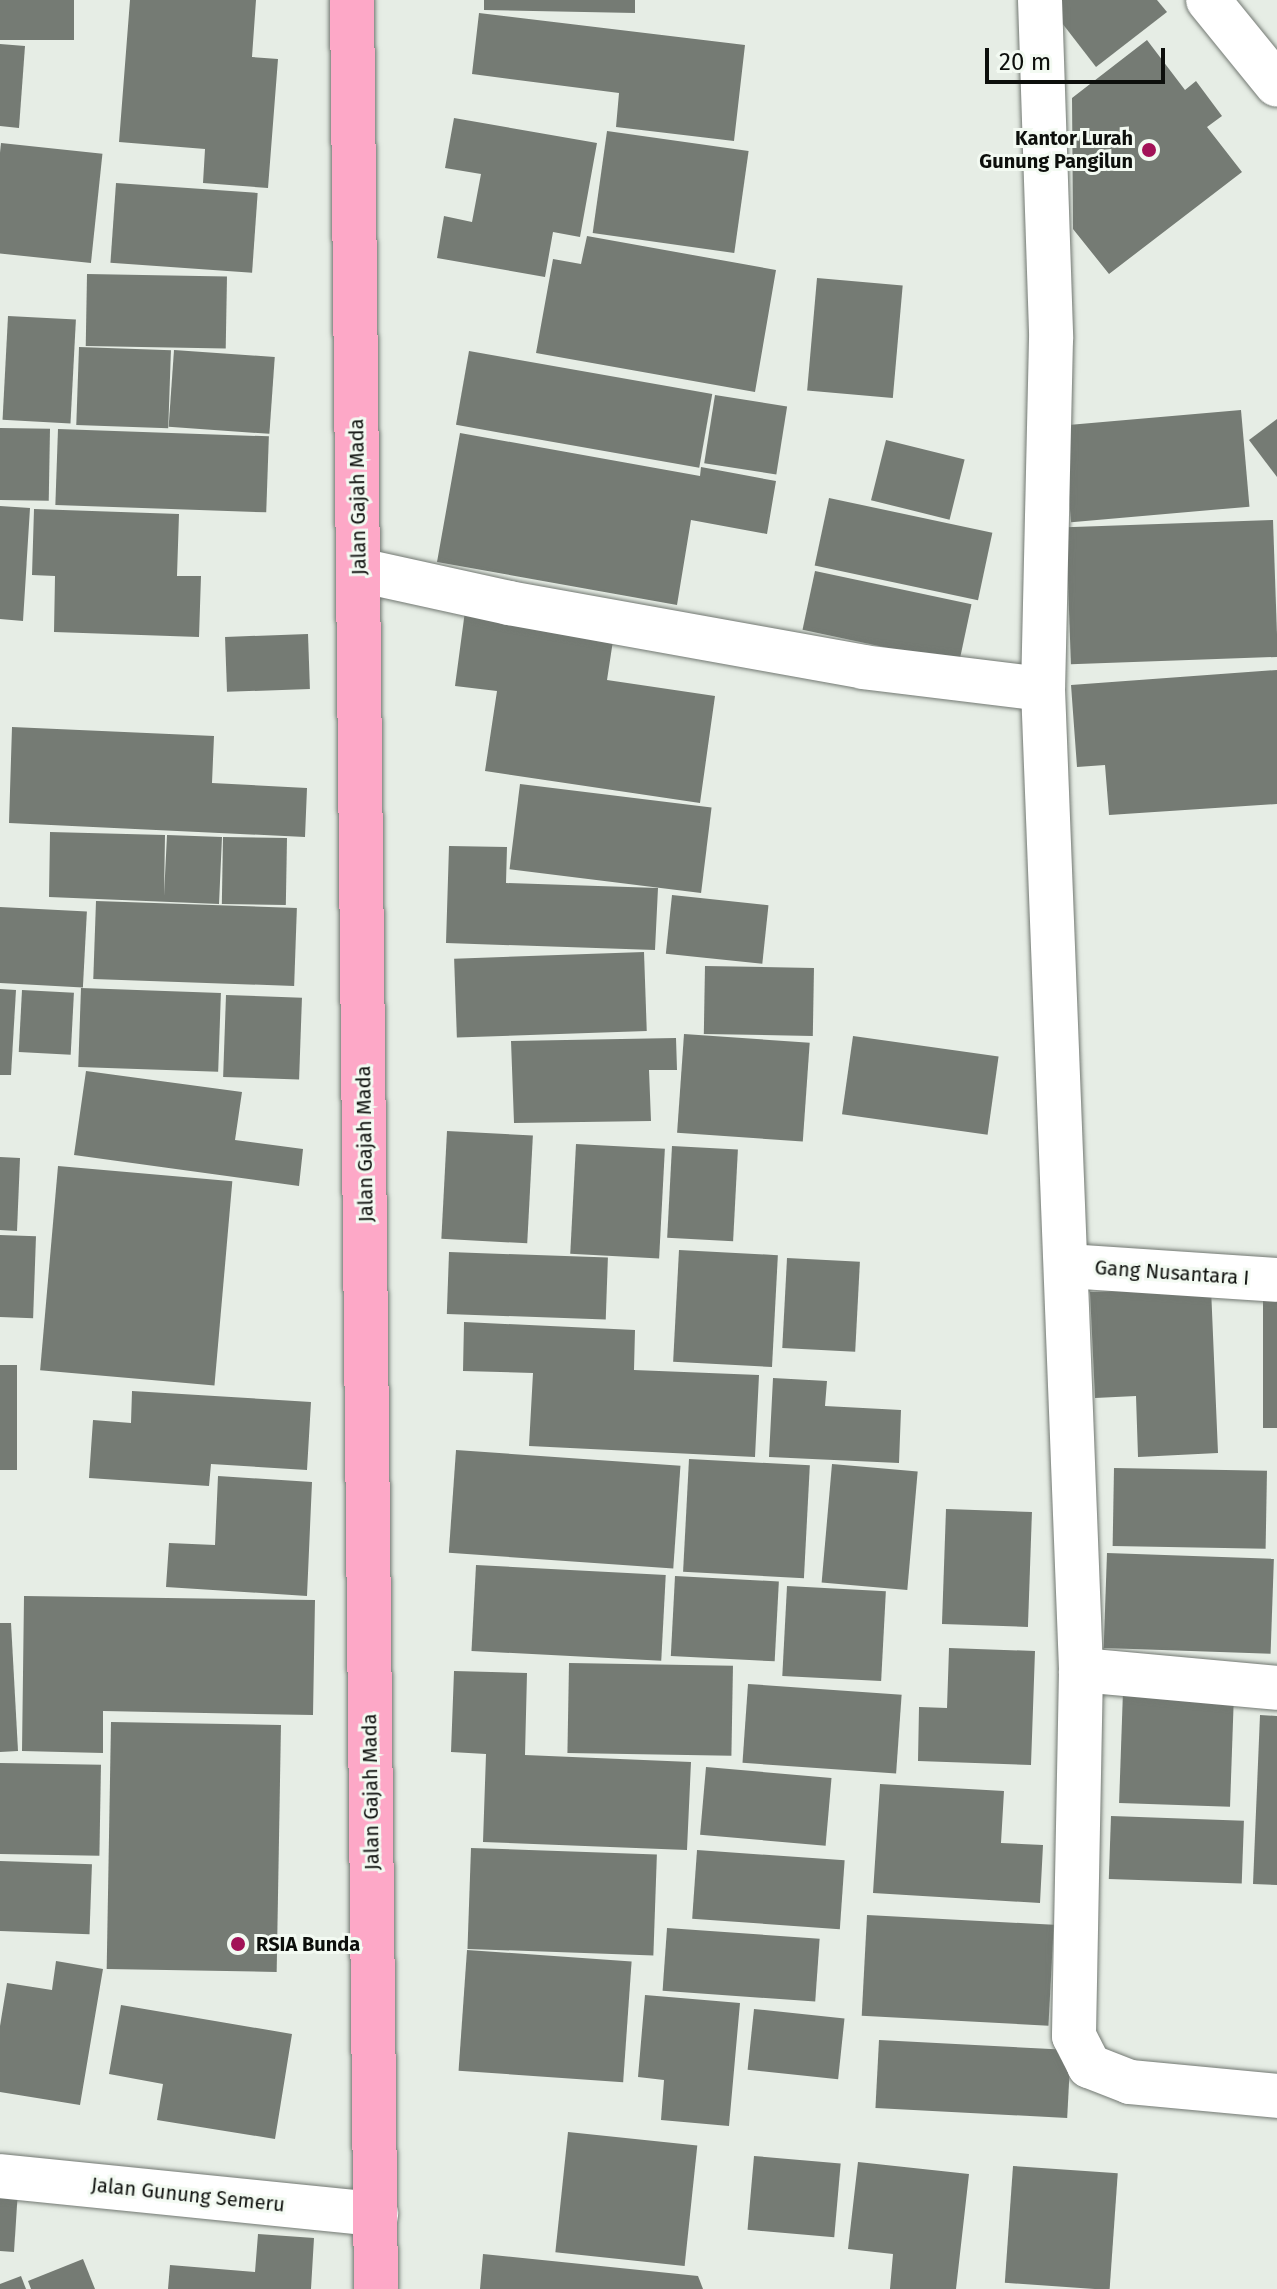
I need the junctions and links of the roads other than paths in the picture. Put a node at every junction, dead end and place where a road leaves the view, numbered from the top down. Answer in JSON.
{"nodes":[{"id":1,"x":352,"y":0,"type":"edge"},
{"id":2,"x":1040,"y":0,"type":"edge"},
{"id":3,"x":1208,"y":0,"type":"edge"},
{"id":4,"x":1277,"y":85,"type":"edge"},
{"id":5,"x":359,"y":570,"type":"junction"},
{"id":6,"x":1043,"y":689,"type":"junction"},
{"id":7,"x":1067,"y":1266,"type":"junction"},
{"id":8,"x":1277,"y":1280,"type":"edge"},
{"id":9,"x":1081,"y":1670,"type":"junction"},
{"id":10,"x":1277,"y":1688,"type":"edge"},
{"id":11,"x":1277,"y":2096,"type":"edge"},
{"id":12,"x":0,"y":2176,"type":"edge"},
{"id":13,"x":376,"y":2214,"type":"junction"},
{"id":14,"x":376,"y":2289,"type":"edge"}],
"edges":[{"from":1,"to":5,"type":"main road","name":"Jalan Gajah Mada"},
{"from":2,"to":6,"type":"street"},
{"from":3,"to":4,"type":"street"},
{"from":5,"to":6,"type":"street"},
{"from":5,"to":13,"type":"main road","name":"Jalan Gajah Mada"},
{"from":6,"to":7,"type":"street"},
{"from":7,"to":8,"type":"street","name":"Gang Nusantara I"},
{"from":7,"to":9,"type":"street"},
{"from":9,"to":10,"type":"street"},
{"from":9,"to":11,"type":"street"},
{"from":12,"to":13,"type":"street","name":"Jalan Gunung Semeru"},
{"from":13,"to":14,"type":"main road","name":"Jalan Gajah Mada"}]}
